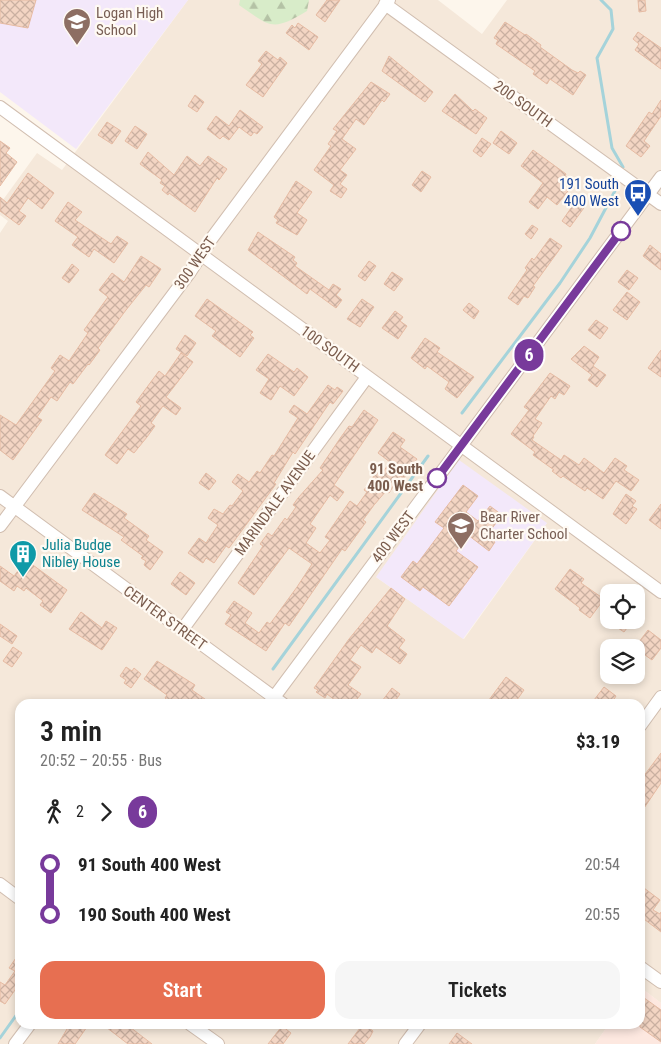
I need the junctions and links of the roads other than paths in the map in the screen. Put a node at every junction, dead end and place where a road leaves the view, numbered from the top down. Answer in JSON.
{"nodes":[{"id":1,"x":387,"y":2,"type":"edge"},
{"id":2,"x":0,"y":106,"type":"edge"},
{"id":3,"x":661,"y":177,"type":"edge"},
{"id":4,"x":648,"y":195,"type":"junction"},
{"id":5,"x":661,"y":204,"type":"edge"},
{"id":6,"x":202,"y":255,"type":"junction"},
{"id":7,"x":368,"y":377,"type":"junction"},
{"id":8,"x":461,"y":445,"type":"junction"},
{"id":9,"x":0,"y":496,"type":"edge"},
{"id":10,"x":14,"y":506,"type":"junction"},
{"id":11,"x":0,"y":526,"type":"edge"},
{"id":12,"x":661,"y":592,"type":"edge"},
{"id":13,"x":182,"y":630,"type":"junction"},
{"id":14,"x":661,"y":697,"type":"edge"},
{"id":15,"x":271,"y":699,"type":"edge"},
{"id":16,"x":277,"y":699,"type":"edge"},
{"id":17,"x":645,"y":719,"type":"edge"},
{"id":18,"x":0,"y":884,"type":"edge"},
{"id":19,"x":15,"y":895,"type":"edge"},
{"id":20,"x":645,"y":970,"type":"edge"},
{"id":21,"x":661,"y":982,"type":"edge"},
{"id":22,"x":26,"y":1029,"type":"edge"},
{"id":23,"x":197,"y":1029,"type":"edge"},
{"id":24,"x":416,"y":1029,"type":"edge"},
{"id":25,"x":15,"y":1044,"type":"edge"},
{"id":26,"x":218,"y":1044,"type":"edge"},
{"id":27,"x":405,"y":1044,"type":"edge"}],
"edges":[{"from":1,"to":4,"type":"street","name":"200 SOUTH"},
{"from":1,"to":6,"type":"street","name":"300 WEST"},
{"from":2,"to":6,"type":"street","name":"100 SOUTH"},
{"from":3,"to":4,"type":"street","name":"400 WEST"},
{"from":4,"to":5,"type":"street","name":"200 SOUTH"},
{"from":4,"to":8,"type":"street","name":"400 WEST"},
{"from":6,"to":7,"type":"street","name":"100 SOUTH"},
{"from":6,"to":10,"type":"street","name":"300 WEST"},
{"from":7,"to":8,"type":"street","name":"100 SOUTH"},
{"from":7,"to":13,"type":"street","name":"MARINDALE AVENUE"},
{"from":8,"to":12,"type":"street","name":"100 SOUTH"},
{"from":8,"to":16,"type":"street","name":"400 WEST"},
{"from":9,"to":10,"type":"street","name":"CENTER STREET"},
{"from":10,"to":11,"type":"street","name":"300 WEST"},
{"from":10,"to":13,"type":"street","name":"CENTER STREET"},
{"from":13,"to":15,"type":"street","name":"CENTER STREET"},
{"from":14,"to":17,"type":"street"},
{"from":18,"to":19,"type":"street"},
{"from":20,"to":21,"type":"street"},
{"from":22,"to":25,"type":"street"},
{"from":23,"to":26,"type":"street"},
{"from":24,"to":27,"type":"street"}]}
